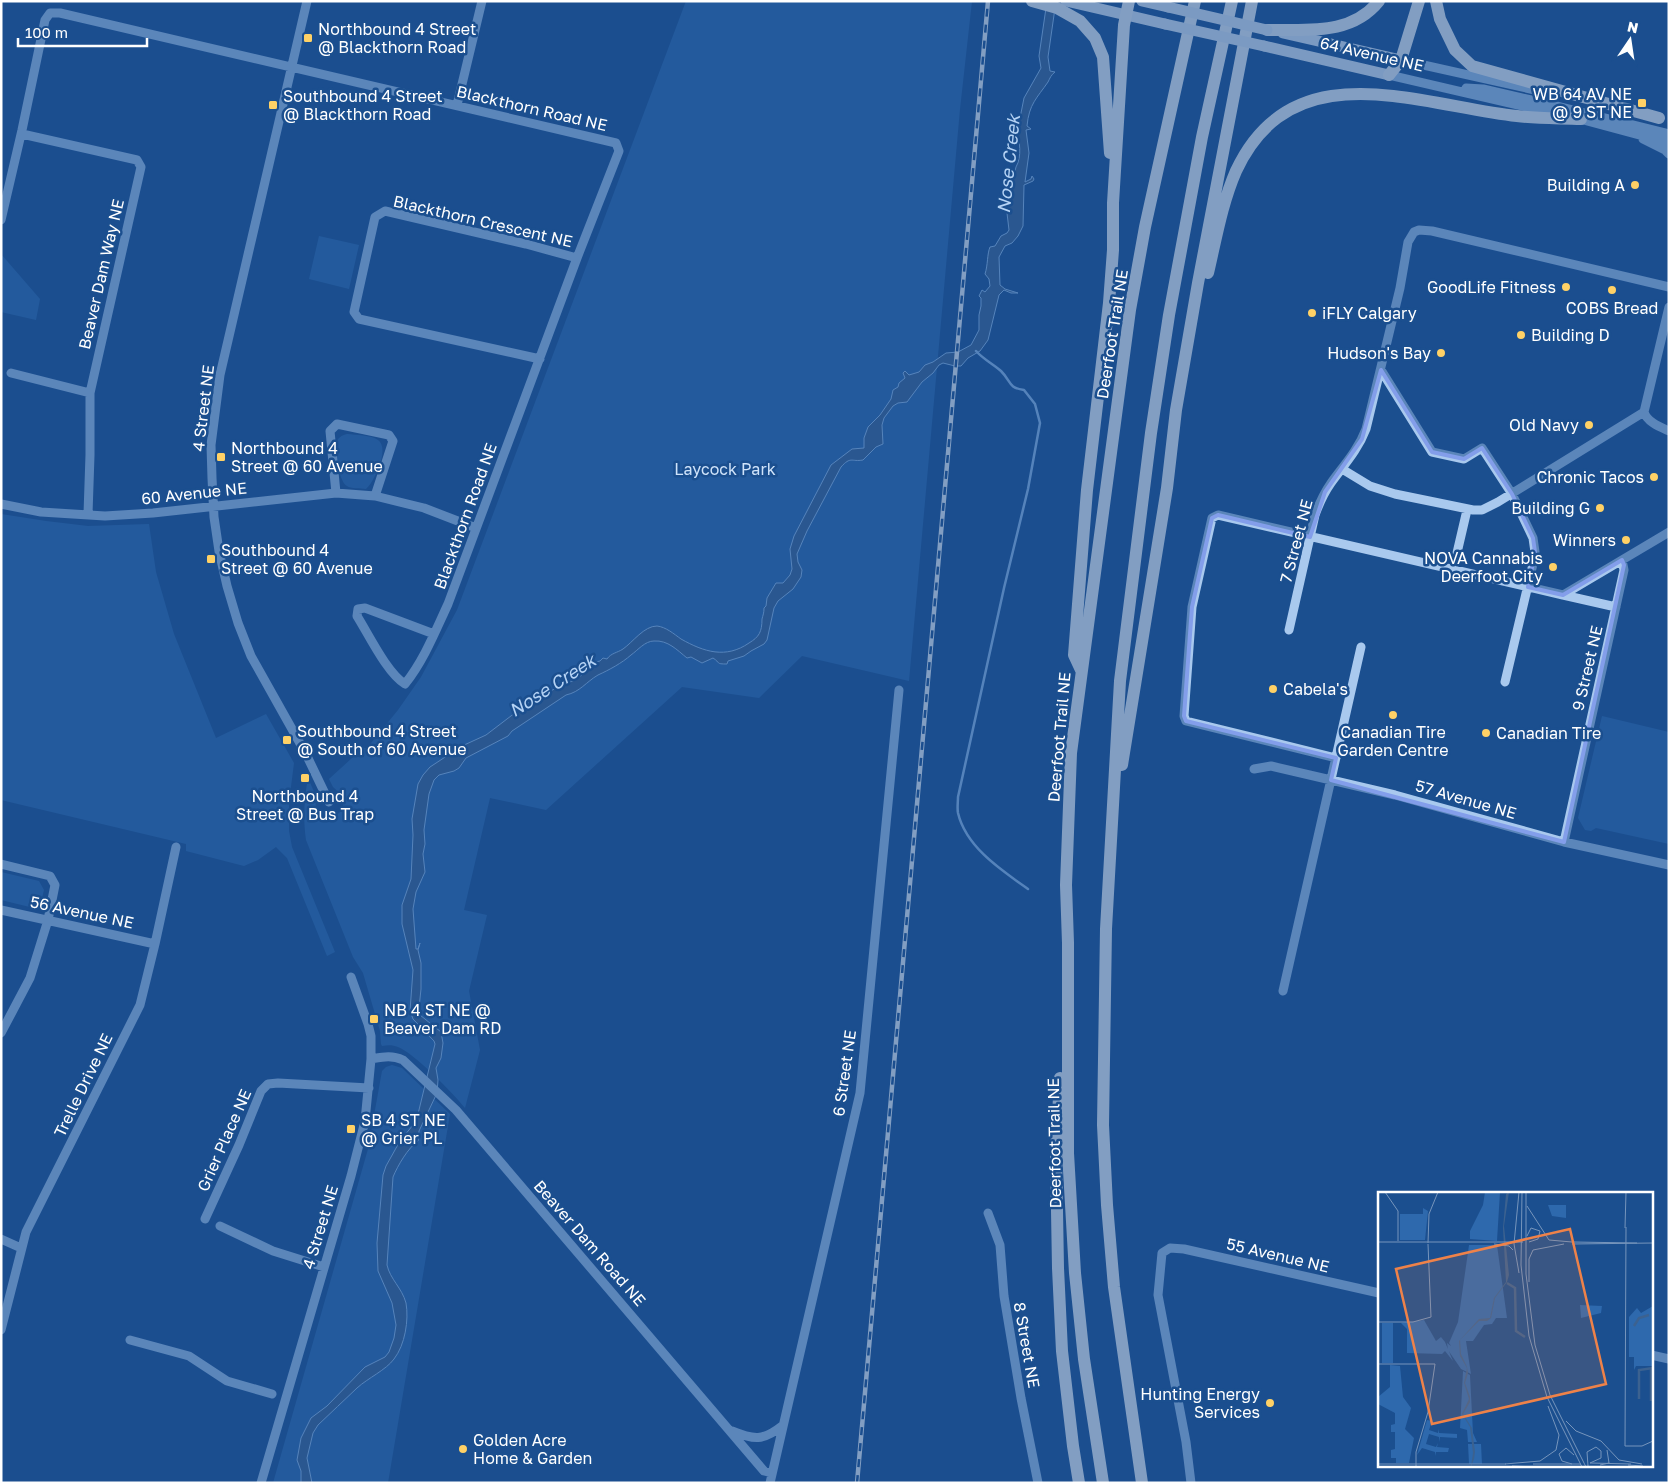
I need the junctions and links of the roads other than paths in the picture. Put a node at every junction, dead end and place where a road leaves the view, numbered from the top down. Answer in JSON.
{"nodes":[{"id":1,"x":307,"y":1,"type":"edge"},
{"id":2,"x":482,"y":1,"type":"edge"},
{"id":3,"x":1032,"y":1,"type":"edge"},
{"id":4,"x":1066,"y":1,"type":"edge"},
{"id":5,"x":1129,"y":1,"type":"edge"},
{"id":6,"x":1142,"y":1,"type":"edge"},
{"id":7,"x":1195,"y":1,"type":"edge"},
{"id":8,"x":1232,"y":1,"type":"edge"},
{"id":9,"x":1252,"y":1,"type":"edge"},
{"id":10,"x":1378,"y":1,"type":"edge"},
{"id":11,"x":1419,"y":1,"type":"edge"},
{"id":12,"x":1436,"y":1,"type":"edge"},
{"id":13,"x":1126,"y":14,"type":"junction"},
{"id":14,"x":1268,"y":30,"type":"junction"},
{"id":15,"x":1401,"y":60,"type":"junction"},
{"id":16,"x":291,"y":67,"type":"junction"},
{"id":17,"x":1389,"y":75,"type":"junction"},
{"id":18,"x":1438,"y":86,"type":"junction"},
{"id":19,"x":457,"y":105,"type":"junction"},
{"id":20,"x":1581,"y":119,"type":"junction"},
{"id":21,"x":1664,"y":119,"type":"edge"},
{"id":22,"x":1627,"y":131,"type":"junction"},
{"id":23,"x":22,"y":134,"type":"junction"},
{"id":24,"x":1669,"y":134,"type":"edge"},
{"id":25,"x":1669,"y":143,"type":"edge"},
{"id":26,"x":1669,"y":154,"type":"edge"},
{"id":27,"x":1113,"y":202,"type":"junction"},
{"id":28,"x":1,"y":220,"type":"edge"},
{"id":29,"x":577,"y":258,"type":"junction"},
{"id":30,"x":1669,"y":287,"type":"edge"},
{"id":31,"x":1669,"y":307,"type":"edge"},
{"id":32,"x":540,"y":359,"type":"junction"},
{"id":33,"x":1381,"y":370,"type":"junction"},
{"id":34,"x":11,"y":373,"type":"dead end"},
{"id":35,"x":90,"y":393,"type":"junction"},
{"id":36,"x":1176,"y":410,"type":"junction"},
{"id":37,"x":1644,"y":412,"type":"junction"},
{"id":38,"x":1669,"y":431,"type":"edge"},
{"id":39,"x":1342,"y":469,"type":"junction"},
{"id":40,"x":336,"y":493,"type":"junction"},
{"id":41,"x":1512,"y":494,"type":"junction"},
{"id":42,"x":375,"y":496,"type":"junction"},
{"id":43,"x":1,"y":504,"type":"edge"},
{"id":44,"x":214,"y":506,"type":"junction"},
{"id":45,"x":1467,"y":510,"type":"junction"},
{"id":46,"x":88,"y":514,"type":"junction"},
{"id":47,"x":476,"y":528,"type":"junction"},
{"id":48,"x":1666,"y":534,"type":"edge"},
{"id":49,"x":1310,"y":537,"type":"junction"},
{"id":50,"x":1669,"y":545,"type":"edge"},
{"id":51,"x":1622,"y":560,"type":"junction"},
{"id":52,"x":1453,"y":570,"type":"junction"},
{"id":53,"x":1528,"y":587,"type":"junction"},
{"id":54,"x":1563,"y":595,"type":"junction"},
{"id":55,"x":1616,"y":607,"type":"junction"},
{"id":56,"x":1289,"y":630,"type":"dead end"},
{"id":57,"x":434,"y":634,"type":"junction"},
{"id":58,"x":1361,"y":647,"type":"dead end"},
{"id":59,"x":1081,"y":670,"type":"junction"},
{"id":60,"x":1505,"y":682,"type":"dead end"},
{"id":61,"x":899,"y":690,"type":"dead end"},
{"id":62,"x":1336,"y":758,"type":"junction"},
{"id":63,"x":1254,"y":769,"type":"dead end"},
{"id":64,"x":1331,"y":780,"type":"junction"},
{"id":65,"x":329,"y":802,"type":"dead end"},
{"id":66,"x":1564,"y":842,"type":"junction"},
{"id":67,"x":176,"y":847,"type":"dead end"},
{"id":68,"x":1,"y":864,"type":"edge"},
{"id":69,"x":1669,"y":865,"type":"edge"},
{"id":70,"x":1,"y":910,"type":"edge"},
{"id":71,"x":48,"y":920,"type":"junction"},
{"id":72,"x":1106,"y":929,"type":"junction"},
{"id":73,"x":1068,"y":943,"type":"junction"},
{"id":74,"x":155,"y":944,"type":"junction"},
{"id":75,"x":350,"y":977,"type":"dead end"},
{"id":76,"x":1283,"y":991,"type":"dead end"},
{"id":77,"x":2,"y":1032,"type":"edge"},
{"id":78,"x":371,"y":1059,"type":"junction"},
{"id":79,"x":368,"y":1088,"type":"junction"},
{"id":80,"x":988,"y":1214,"type":"dead end"},
{"id":81,"x":205,"y":1219,"type":"dead end"},
{"id":82,"x":220,"y":1226,"type":"dead end"},
{"id":83,"x":1,"y":1239,"type":"edge"},
{"id":84,"x":21,"y":1248,"type":"junction"},
{"id":85,"x":324,"y":1267,"type":"junction"},
{"id":86,"x":1378,"y":1293,"type":"edge"},
{"id":87,"x":1,"y":1330,"type":"edge"},
{"id":88,"x":130,"y":1340,"type":"dead end"},
{"id":89,"x":1652,"y":1355,"type":"edge"},
{"id":90,"x":1669,"y":1359,"type":"edge"},
{"id":91,"x":272,"y":1394,"type":"dead end"},
{"id":92,"x":782,"y":1426,"type":"junction"},
{"id":93,"x":732,"y":1431,"type":"junction"},
{"id":94,"x":771,"y":1478,"type":"edge"},
{"id":95,"x":1142,"y":1479,"type":"edge"},
{"id":96,"x":261,"y":1483,"type":"edge"},
{"id":97,"x":1038,"y":1483,"type":"edge"},
{"id":98,"x":1080,"y":1483,"type":"edge"},
{"id":99,"x":1104,"y":1483,"type":"edge"},
{"id":100,"x":1191,"y":1483,"type":"edge"}],
"edges":[{"from":1,"to":16,"type":"street","name":"4 Street NE"},
{"from":2,"to":19,"type":"street"},
{"from":3,"to":27,"type":"highway"},
{"from":4,"to":13,"type":"main road","name":"64 Avenue NE"},
{"from":5,"to":13,"type":"highway"},
{"from":6,"to":14,"type":"main road","name":"64 Avenue NE","bridge":true},
{"from":7,"to":59,"type":"highway","name":"Deerfoot Trail NE"},
{"from":8,"to":72,"type":"highway"},
{"from":9,"to":36,"type":"highway"},
{"from":10,"to":14,"type":"highway"},
{"from":11,"to":15,"type":"highway"},
{"from":12,"to":21,"type":"highway"},
{"from":13,"to":17,"type":"main road","name":"64 Avenue NE","bridge":true},
{"from":13,"to":27,"type":"highway"},
{"from":14,"to":15,"type":"main road","name":"64 Avenue NE"},
{"from":15,"to":17,"type":"highway"},
{"from":15,"to":21,"type":"street","name":"64 Avenue NE"},
{"from":16,"to":19,"type":"street","name":"Blackthorn Road NE"},
{"from":16,"to":23,"type":"street","name":"Blackthorn Road NE"},
{"from":16,"to":44,"type":"street","name":"4 Street NE"},
{"from":17,"to":18,"type":"street","name":"64 Avenue NE"},
{"from":18,"to":20,"type":"street","name":"64 Avenue NE"},
{"from":18,"to":24,"type":"street"},
{"from":19,"to":29,"type":"street","name":"Blackthorn Road NE"},
{"from":20,"to":22,"type":"street","name":"64 Avenue NE"},
{"from":20,"to":36,"type":"highway"},
{"from":22,"to":25,"type":"street","name":"64 Avenue NE"},
{"from":22,"to":26,"type":"street"},
{"from":23,"to":28,"type":"street","name":"Blackthorn Road NE"},
{"from":23,"to":35,"type":"street","name":"Beaver Dam Way NE"},
{"from":27,"to":59,"type":"highway"},
{"from":29,"to":32,"type":"street","name":"Blackthorn Road NE"},
{"from":29,"to":32,"type":"street","name":"Blackthorn Crescent NE"},
{"from":30,"to":33,"type":"street","name":"7 Street NE"},
{"from":31,"to":37,"type":"street"},
{"from":32,"to":47,"type":"street","name":"Blackthorn Road NE"},
{"from":33,"to":39,"type":"street","name":"7 Street NE"},
{"from":33,"to":41,"type":"street"},
{"from":34,"to":35,"type":"street"},
{"from":35,"to":46,"type":"street","name":"Beaver Dam Way NE"},
{"from":36,"to":72,"type":"highway"},
{"from":37,"to":38,"type":"street"},
{"from":37,"to":41,"type":"street"},
{"from":39,"to":45,"type":"street"},
{"from":39,"to":49,"type":"street","name":"7 Street NE"},
{"from":40,"to":42,"type":"street","name":"60 Avenue NE"},
{"from":40,"to":42,"type":"street"},
{"from":40,"to":44,"type":"street","name":"60 Avenue NE"},
{"from":41,"to":45,"type":"street"},
{"from":41,"to":53,"type":"street"},
{"from":42,"to":47,"type":"street","name":"60 Avenue NE"},
{"from":43,"to":46,"type":"street","name":"60 Avenue NE"},
{"from":44,"to":46,"type":"street","name":"60 Avenue NE"},
{"from":44,"to":65,"type":"street","name":"4 Street NE"},
{"from":45,"to":52,"type":"street"},
{"from":47,"to":57,"type":"street","name":"Blackthorn Road NE"},
{"from":48,"to":50,"type":"street"},
{"from":48,"to":51,"type":"street"},
{"from":49,"to":52,"type":"street"},
{"from":49,"to":56,"type":"street","name":"7 Street NE"},
{"from":49,"to":62,"type":"street"},
{"from":51,"to":54,"type":"street"},
{"from":51,"to":55,"type":"street","name":"9 Street NE"},
{"from":52,"to":53,"type":"street"},
{"from":53,"to":54,"type":"street"},
{"from":53,"to":60,"type":"street"},
{"from":54,"to":55,"type":"street"},
{"from":55,"to":66,"type":"street","name":"9 Street NE"},
{"from":57,"to":57,"type":"street","name":"Blackthorn Road NE"},
{"from":58,"to":62,"type":"street"},
{"from":59,"to":73,"type":"highway","name":"Deerfoot Trail NE"},
{"from":61,"to":92,"type":"street","name":"6 Street NE"},
{"from":62,"to":64,"type":"street"},
{"from":63,"to":64,"type":"street","name":"57 Avenue NE"},
{"from":64,"to":66,"type":"street","name":"57 Avenue NE"},
{"from":64,"to":76,"type":"street"},
{"from":66,"to":69,"type":"street","name":"57 Avenue NE"},
{"from":67,"to":74,"type":"street","name":"Trelle Drive NE"},
{"from":68,"to":71,"type":"street"},
{"from":70,"to":71,"type":"street","name":"56 Avenue NE"},
{"from":71,"to":74,"type":"street","name":"56 Avenue NE"},
{"from":71,"to":77,"type":"street"},
{"from":72,"to":95,"type":"highway"},
{"from":73,"to":98,"type":"highway"},
{"from":73,"to":99,"type":"highway","name":"Deerfoot Trail NE"},
{"from":74,"to":84,"type":"street","name":"Trelle Drive NE"},
{"from":75,"to":78,"type":"street","name":"4 Street NE"},
{"from":78,"to":79,"type":"street","name":"4 Street NE"},
{"from":78,"to":93,"type":"street","name":"Beaver Dam Road NE"},
{"from":79,"to":81,"type":"street","name":"Grier Place NE"},
{"from":79,"to":85,"type":"street","name":"4 Street NE"},
{"from":80,"to":97,"type":"street","name":"8 Street NE"},
{"from":82,"to":85,"type":"street"},
{"from":83,"to":84,"type":"street"},
{"from":84,"to":87,"type":"street","name":"Trelle Drive NE"},
{"from":85,"to":96,"type":"street","name":"4 Street NE"},
{"from":86,"to":100,"type":"street","name":"55 Avenue NE"},
{"from":88,"to":91,"type":"street"},
{"from":89,"to":90,"type":"street"},
{"from":92,"to":93,"type":"street"},
{"from":92,"to":94,"type":"street","name":"6 Street NE"},
{"from":93,"to":94,"type":"street","name":"Beaver Dam Road NE"}]}
